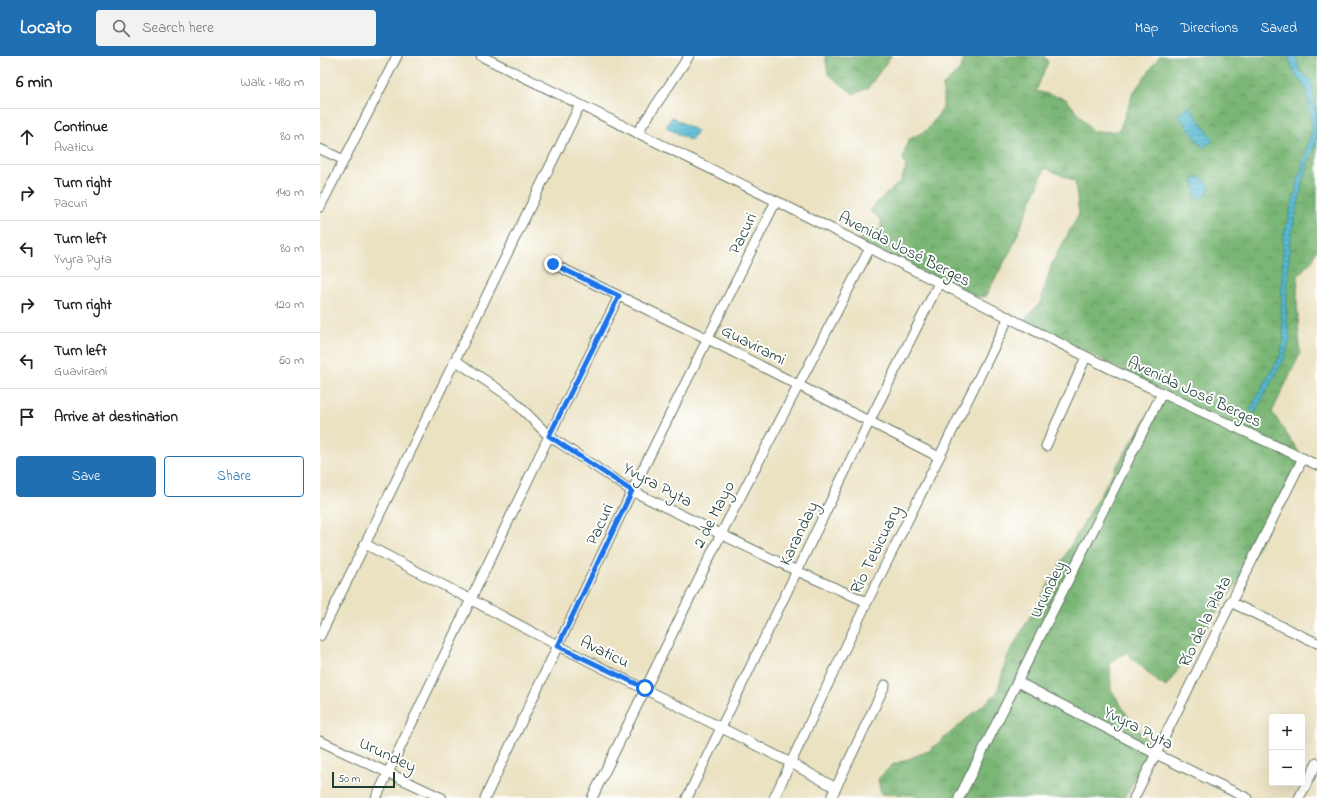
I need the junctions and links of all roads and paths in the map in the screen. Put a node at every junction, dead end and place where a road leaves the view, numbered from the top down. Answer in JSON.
{"nodes":[{"id":1,"x":397,"y":56,"type":"edge"},
{"id":2,"x":481,"y":56,"type":"edge"},
{"id":3,"x":688,"y":56,"type":"edge"},
{"id":4,"x":580,"y":105,"type":"junction"},
{"id":5,"x":637,"y":132,"type":"junction"},
{"id":6,"x":320,"y":150,"type":"edge"},
{"id":7,"x":344,"y":160,"type":"junction"},
{"id":8,"x":776,"y":201,"type":"junction"},
{"id":9,"x":320,"y":207,"type":"edge"},
{"id":10,"x":870,"y":248,"type":"junction"},
{"id":11,"x":553,"y":264,"type":"dead end"},
{"id":12,"x":939,"y":283,"type":"junction"},
{"id":13,"x":619,"y":296,"type":"junction"},
{"id":14,"x":1009,"y":317,"type":"junction"},
{"id":15,"x":708,"y":339,"type":"junction"},
{"id":16,"x":1086,"y":357,"type":"junction"},
{"id":17,"x":455,"y":360,"type":"junction"},
{"id":18,"x":797,"y":384,"type":"junction"},
{"id":19,"x":1162,"y":393,"type":"junction"},
{"id":20,"x":869,"y":422,"type":"junction"},
{"id":21,"x":549,"y":436,"type":"junction"},
{"id":22,"x":1046,"y":446,"type":"dead end"},
{"id":23,"x":939,"y":457,"type":"junction"},
{"id":24,"x":1303,"y":458,"type":"junction"},
{"id":25,"x":1317,"y":465,"type":"edge"},
{"id":26,"x":632,"y":491,"type":"junction"},
{"id":27,"x":721,"y":534,"type":"junction"},
{"id":28,"x":365,"y":544,"type":"junction"},
{"id":29,"x":797,"y":571,"type":"junction"},
{"id":30,"x":471,"y":600,"type":"junction"},
{"id":31,"x":867,"y":602,"type":"junction"},
{"id":32,"x":1230,"y":602,"type":"junction"},
{"id":33,"x":320,"y":636,"type":"edge"},
{"id":34,"x":1317,"y":643,"type":"edge"},
{"id":35,"x":558,"y":646,"type":"junction"},
{"id":36,"x":1018,"y":682,"type":"junction"},
{"id":37,"x":885,"y":685,"type":"dead end"},
{"id":38,"x":645,"y":688,"type":"junction"},
{"id":39,"x":722,"y":727,"type":"junction"},
{"id":40,"x":320,"y":740,"type":"edge"},
{"id":41,"x":1156,"y":754,"type":"junction"},
{"id":42,"x":791,"y":762,"type":"junction"},
{"id":43,"x":1317,"y":763,"type":"edge"},
{"id":44,"x":388,"y":772,"type":"junction"},
{"id":45,"x":836,"y":788,"type":"junction"},
{"id":46,"x":376,"y":798,"type":"edge"},
{"id":47,"x":442,"y":798,"type":"edge"},
{"id":48,"x":485,"y":798,"type":"edge"},
{"id":49,"x":592,"y":798,"type":"edge"},
{"id":50,"x":687,"y":798,"type":"edge"},
{"id":51,"x":774,"y":798,"type":"edge"},
{"id":52,"x":831,"y":798,"type":"edge"},
{"id":53,"x":959,"y":798,"type":"edge"},
{"id":54,"x":1134,"y":798,"type":"edge"},
{"id":55,"x":1247,"y":798,"type":"edge"},
{"id":56,"x":1299,"y":798,"type":"edge"}],
"edges":[{"from":1,"to":7,"type":"street"},
{"from":2,"to":4,"type":"street","name":"Avenida José Berges"},
{"from":3,"to":5,"type":"street"},
{"from":4,"to":5,"type":"street","name":"Avenida José Berges"},
{"from":4,"to":17,"type":"street"},
{"from":5,"to":8,"type":"street","name":"Avenida José Berges"},
{"from":6,"to":7,"type":"street"},
{"from":7,"to":9,"type":"street"},
{"from":8,"to":10,"type":"street","name":"Avenida José Berges"},
{"from":8,"to":15,"type":"street","name":"Pacuri"},
{"from":10,"to":12,"type":"street","name":"Avenida José Berges"},
{"from":10,"to":18,"type":"street","name":"2 de Mayo"},
{"from":11,"to":13,"type":"street","name":"Guavirami"},
{"from":12,"to":14,"type":"street","name":"Avenida José Berges"},
{"from":12,"to":20,"type":"street","name":"Karanday"},
{"from":13,"to":15,"type":"street","name":"Guavirami"},
{"from":13,"to":21,"type":"street"},
{"from":14,"to":16,"type":"street","name":"Avenida José Berges"},
{"from":14,"to":23,"type":"street","name":"Río Tebicuary"},
{"from":15,"to":18,"type":"street","name":"Guavirami"},
{"from":15,"to":26,"type":"street","name":"Pacuri"},
{"from":16,"to":19,"type":"street","name":"Avenida José Berges"},
{"from":16,"to":22,"type":"street"},
{"from":17,"to":21,"type":"street","name":"Yvyra Pyta"},
{"from":17,"to":28,"type":"street"},
{"from":18,"to":20,"type":"street","name":"Guavirami"},
{"from":18,"to":27,"type":"street","name":"2 de Mayo"},
{"from":19,"to":24,"type":"street","name":"Avenida José Berges"},
{"from":19,"to":36,"type":"street","name":"Urundey"},
{"from":20,"to":23,"type":"street","name":"Guavirami"},
{"from":20,"to":29,"type":"street","name":"Karanday"},
{"from":21,"to":26,"type":"street","name":"Yvyra Pyta"},
{"from":21,"to":30,"type":"street"},
{"from":23,"to":31,"type":"street","name":"Río Tebicuary"},
{"from":24,"to":25,"type":"street","name":"Avenida José Berges"},
{"from":24,"to":32,"type":"street","name":"Río de la Plata"},
{"from":26,"to":27,"type":"street","name":"Yvyra Pyta"},
{"from":26,"to":35,"type":"street","name":"Pacuri"},
{"from":27,"to":29,"type":"street","name":"Yvyra Pyta"},
{"from":27,"to":38,"type":"street","name":"2 de Mayo"},
{"from":28,"to":30,"type":"street","name":"Avaticu"},
{"from":28,"to":33,"type":"street"},
{"from":29,"to":31,"type":"street","name":"Yvyra Pyta"},
{"from":29,"to":39,"type":"street","name":"Karanday"},
{"from":30,"to":35,"type":"street","name":"Avaticu"},
{"from":30,"to":44,"type":"street"},
{"from":31,"to":42,"type":"street","name":"Río Tebicuary"},
{"from":32,"to":34,"type":"street"},
{"from":32,"to":41,"type":"street","name":"Río de la Plata"},
{"from":35,"to":38,"type":"street","name":"Avaticu"},
{"from":35,"to":48,"type":"street","name":"Pacuri"},
{"from":36,"to":41,"type":"street","name":"Yvyra Pyta"},
{"from":36,"to":53,"type":"street","name":"Urundey"},
{"from":37,"to":45,"type":"street"},
{"from":38,"to":39,"type":"street","name":"Avaticu"},
{"from":38,"to":49,"type":"street","name":"2 de Mayo"},
{"from":39,"to":42,"type":"street","name":"Avaticu"},
{"from":39,"to":50,"type":"street","name":"Karanday"},
{"from":40,"to":44,"type":"street","name":"Urundey"},
{"from":41,"to":54,"type":"street","name":"Río de la Plata"},
{"from":41,"to":55,"type":"street","name":"Yvyra Pyta"},
{"from":42,"to":45,"type":"street","name":"Avaticu"},
{"from":42,"to":51,"type":"street","name":"Río Tebicuary"},
{"from":43,"to":56,"type":"street"},
{"from":44,"to":46,"type":"street"},
{"from":44,"to":47,"type":"street","name":"Urundey"},
{"from":45,"to":52,"type":"street"}]}
